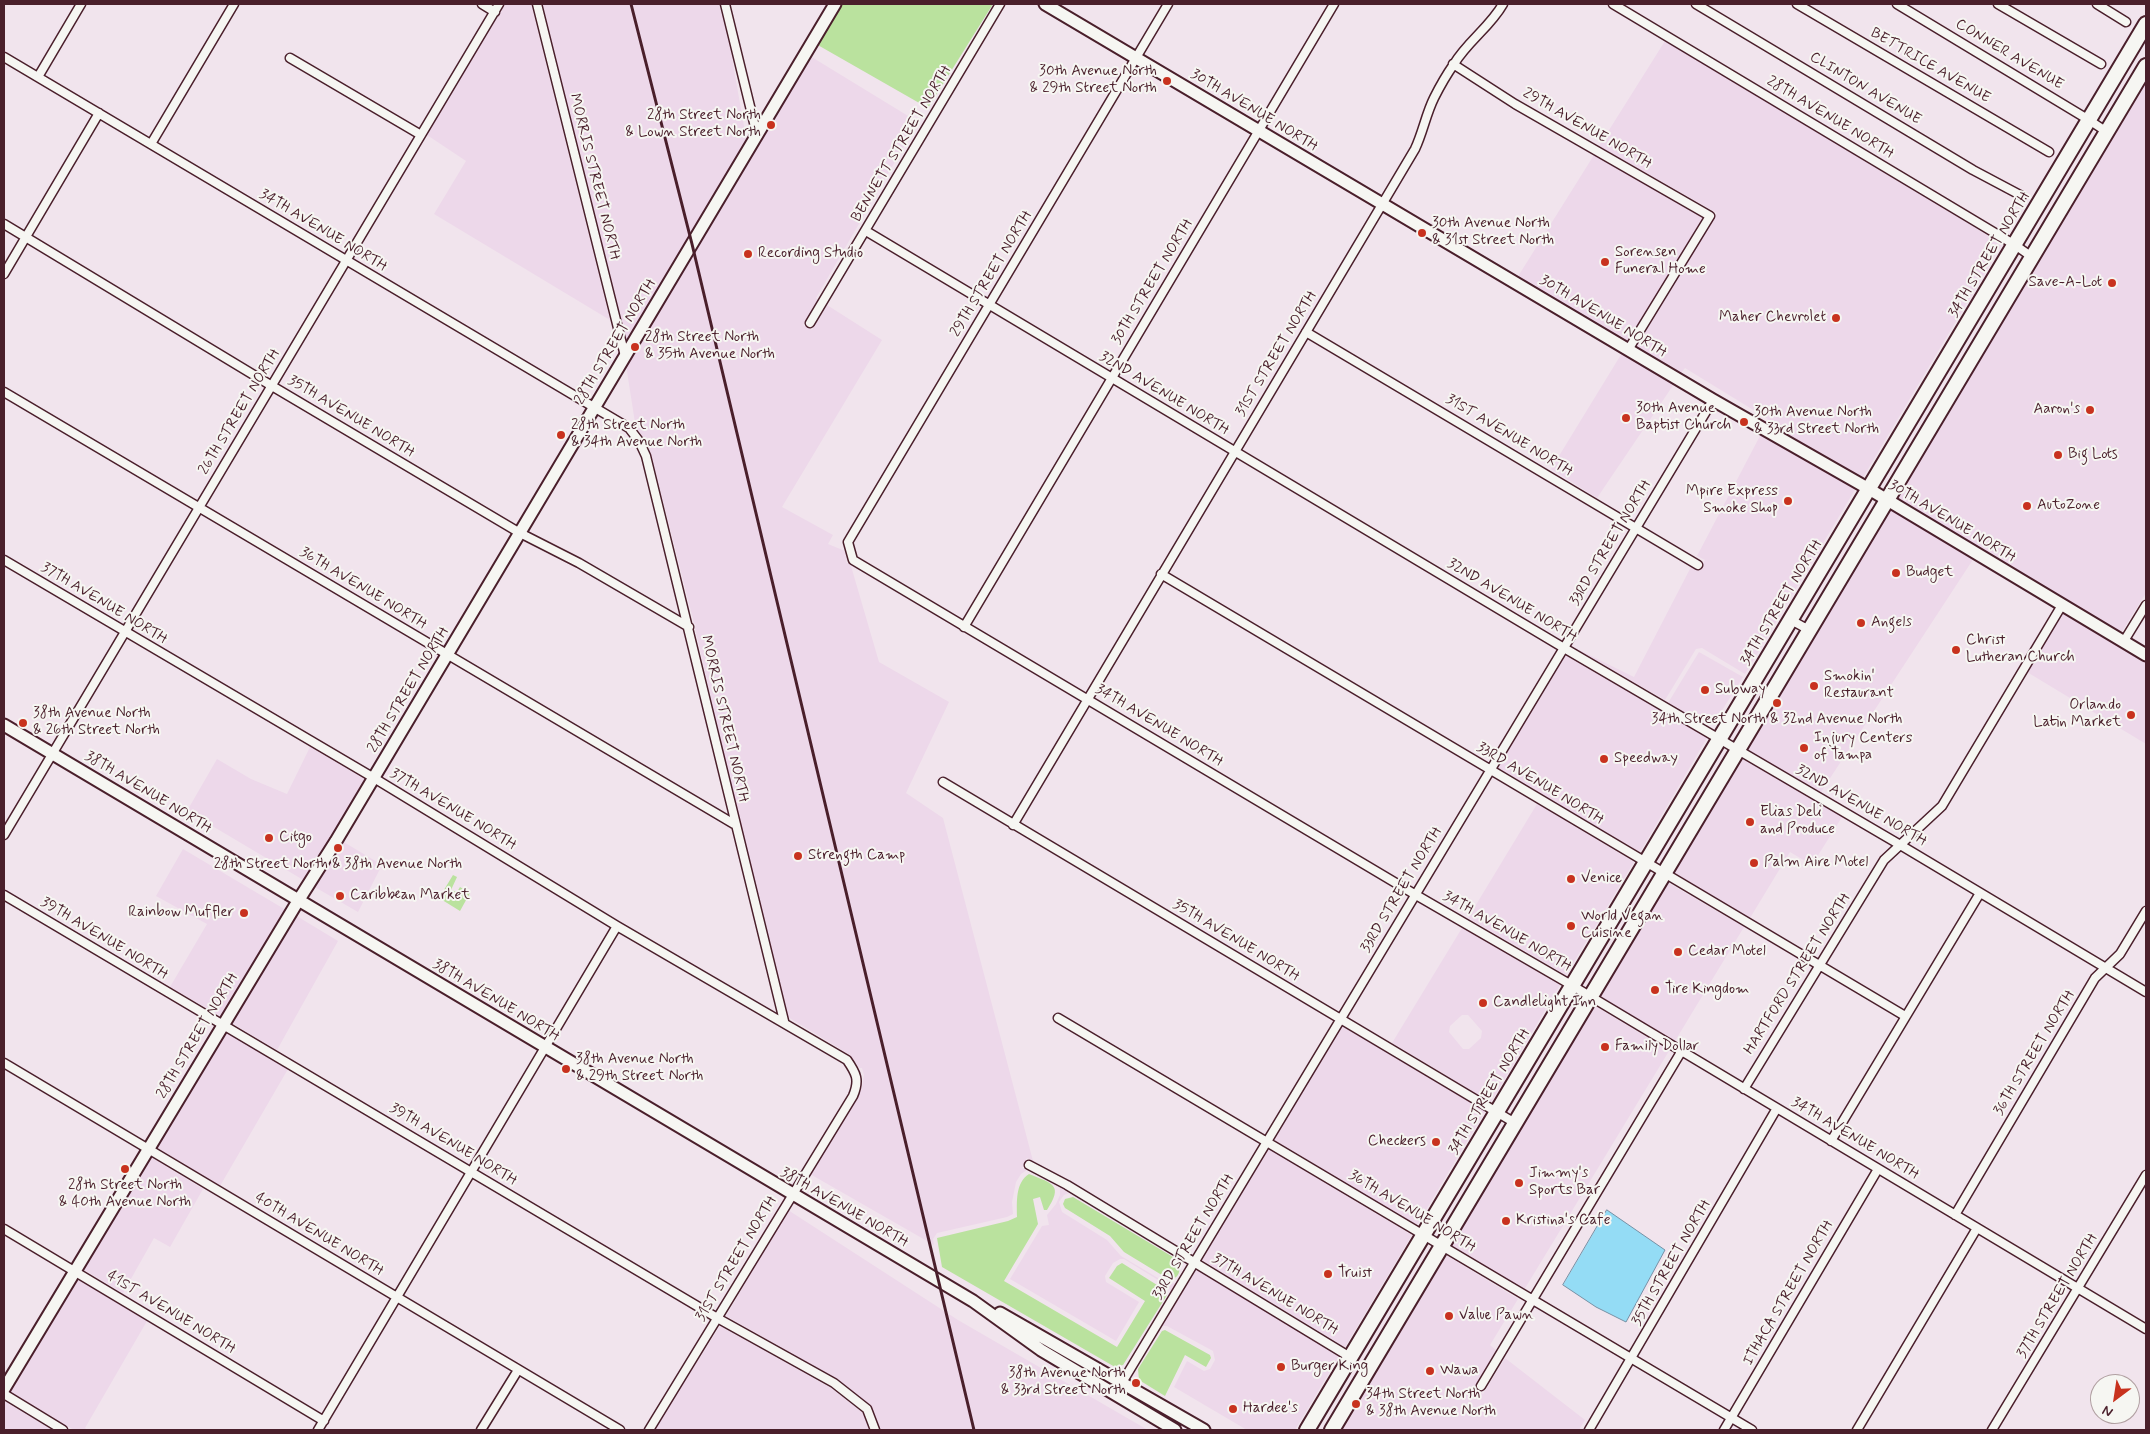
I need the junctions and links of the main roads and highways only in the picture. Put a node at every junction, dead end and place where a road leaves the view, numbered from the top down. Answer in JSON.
{"nodes":[{"id":1,"x":2146,"y":24,"type":"edge"},
{"id":2,"x":2146,"y":66,"type":"edge"},
{"id":3,"x":1380,"y":1308,"type":"junction"},
{"id":4,"x":1369,"y":1368,"type":"junction"},
{"id":5,"x":1306,"y":1430,"type":"edge"},
{"id":6,"x":1332,"y":1430,"type":"edge"}],
"edges":[{"from":1,"to":3,"type":"highway","name":"34TH STREET NORTH"},
{"from":2,"to":4,"type":"highway"},
{"from":3,"to":4,"type":"highway"},
{"from":3,"to":5,"type":"highway","name":"34TH STREET NORTH"},
{"from":4,"to":6,"type":"highway"}]}
